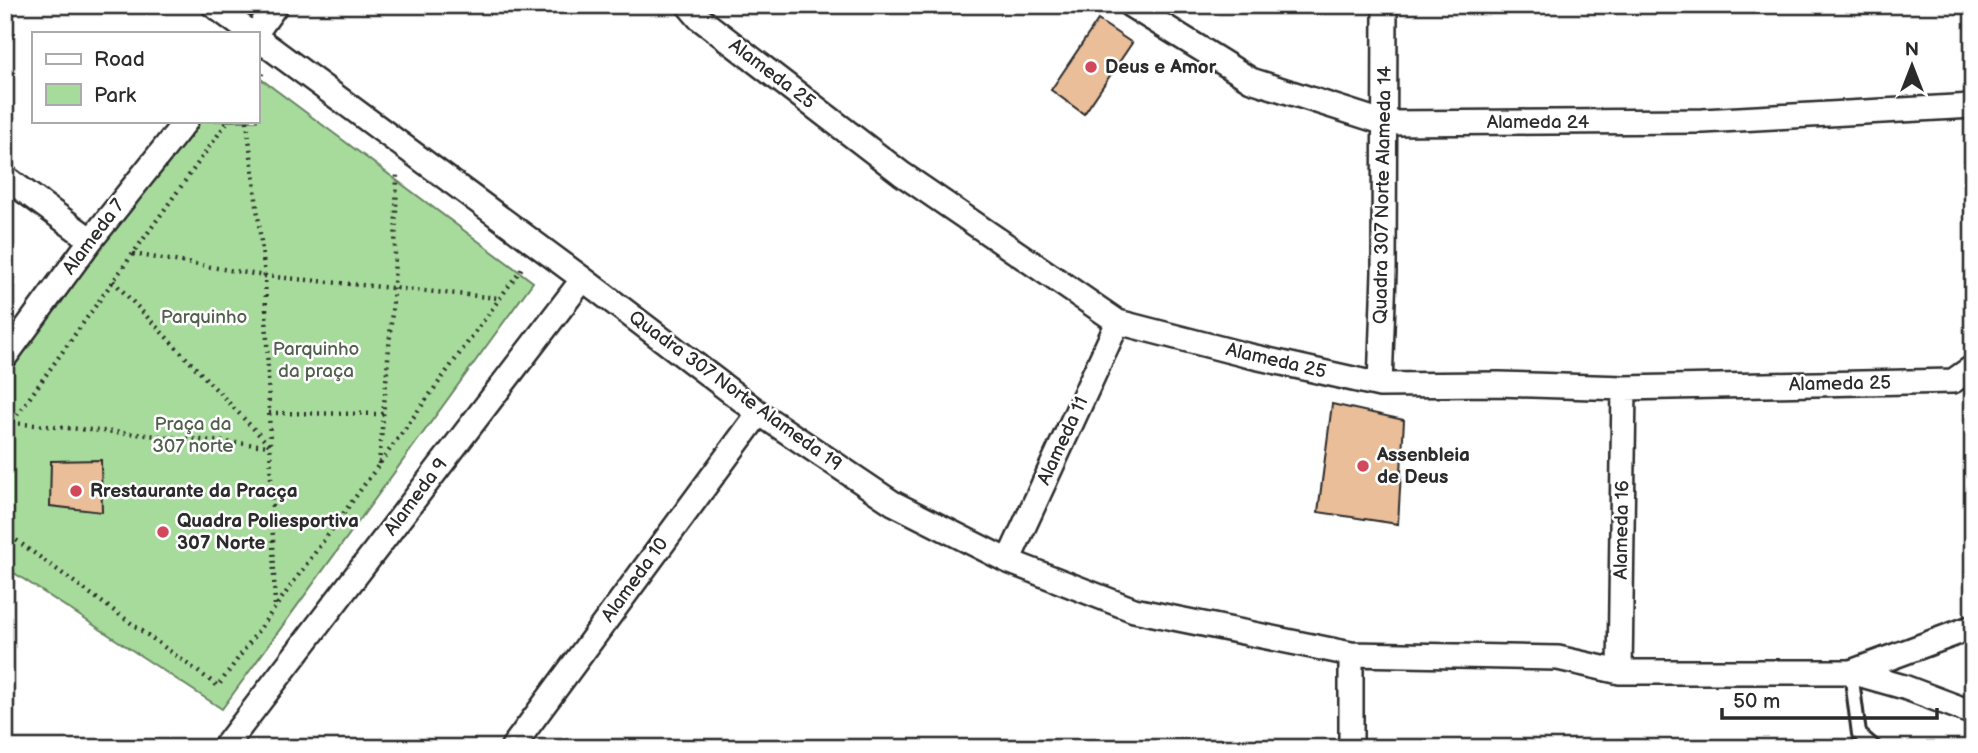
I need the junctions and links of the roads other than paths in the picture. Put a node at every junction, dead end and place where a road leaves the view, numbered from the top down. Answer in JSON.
{"nodes":[{"id":1,"x":213,"y":5,"type":"edge"},
{"id":2,"x":276,"y":5,"type":"edge"},
{"id":3,"x":1130,"y":5,"type":"edge"},
{"id":4,"x":1385,"y":5,"type":"edge"},
{"id":5,"x":694,"y":12,"type":"edge"},
{"id":6,"x":251,"y":32,"type":"edge"},
{"id":7,"x":257,"y":32,"type":"edge"},
{"id":8,"x":259,"y":38,"type":"edge"},
{"id":9,"x":1973,"y":106,"type":"edge"},
{"id":10,"x":185,"y":122,"type":"edge"},
{"id":11,"x":1385,"y":123,"type":"junction"},
{"id":12,"x":5,"y":177,"type":"edge"},
{"id":13,"x":91,"y":240,"type":"junction"},
{"id":14,"x":583,"y":279,"type":"junction"},
{"id":15,"x":1118,"y":322,"type":"junction"},
{"id":16,"x":5,"y":357,"type":"edge"},
{"id":17,"x":1973,"y":367,"type":"edge"},
{"id":18,"x":1380,"y":385,"type":"junction"},
{"id":19,"x":1624,"y":388,"type":"junction"},
{"id":20,"x":758,"y":413,"type":"junction"},
{"id":21,"x":1008,"y":561,"type":"junction"},
{"id":22,"x":1973,"y":627,"type":"edge"},
{"id":23,"x":1351,"y":654,"type":"junction"},
{"id":24,"x":1620,"y":672,"type":"junction"},
{"id":25,"x":1852,"y":672,"type":"junction"},
{"id":26,"x":1973,"y":713,"type":"edge"},
{"id":27,"x":1858,"y":734,"type":"junction"},
{"id":28,"x":224,"y":748,"type":"edge"},
{"id":29,"x":512,"y":748,"type":"edge"},
{"id":30,"x":1351,"y":748,"type":"edge"},
{"id":31,"x":1860,"y":748,"type":"edge"},
{"id":32,"x":1875,"y":748,"type":"edge"}],
"edges":[{"from":1,"to":6,"type":"street","name":"Quadra 307 Norte Alameda 19"},
{"from":2,"to":7,"type":"street"},
{"from":3,"to":11,"type":"street","name":"Alameda 24"},
{"from":4,"to":11,"type":"street","name":"Quadra 307 Norte Alameda 14"},
{"from":5,"to":15,"type":"street","name":"Alameda 25"},
{"from":8,"to":14,"type":"street","name":"Quadra 307 Norte Alameda 19"},
{"from":9,"to":11,"type":"street","name":"Alameda 24"},
{"from":10,"to":13,"type":"street","name":"Alameda 7"},
{"from":11,"to":18,"type":"street","name":"Quadra 307 Norte Alameda 14"},
{"from":12,"to":13,"type":"street"},
{"from":13,"to":16,"type":"street","name":"Alameda 7"},
{"from":14,"to":20,"type":"street","name":"Quadra 307 Norte Alameda 19"},
{"from":14,"to":28,"type":"street","name":"Alameda 9"},
{"from":15,"to":18,"type":"street","name":"Alameda 25"},
{"from":15,"to":21,"type":"street","name":"Alameda 11"},
{"from":17,"to":19,"type":"street","name":"Alameda 25"},
{"from":18,"to":19,"type":"street","name":"Alameda 25"},
{"from":19,"to":24,"type":"street","name":"Alameda 16"},
{"from":20,"to":21,"type":"street","name":"Quadra 307 Norte Alameda 19"},
{"from":20,"to":29,"type":"street","name":"Alameda 10"},
{"from":21,"to":23,"type":"street","name":"Quadra 307 Norte Alameda 19"},
{"from":22,"to":25,"type":"street"},
{"from":23,"to":24,"type":"street","name":"Quadra 307 Norte Alameda 19"},
{"from":23,"to":30,"type":"street"},
{"from":24,"to":25,"type":"street","name":"Quadra 307 Norte Alameda 19"},
{"from":25,"to":26,"type":"street"},
{"from":25,"to":27,"type":"lane"},
{"from":27,"to":31,"type":"lane"},
{"from":27,"to":32,"type":"lane"}]}
